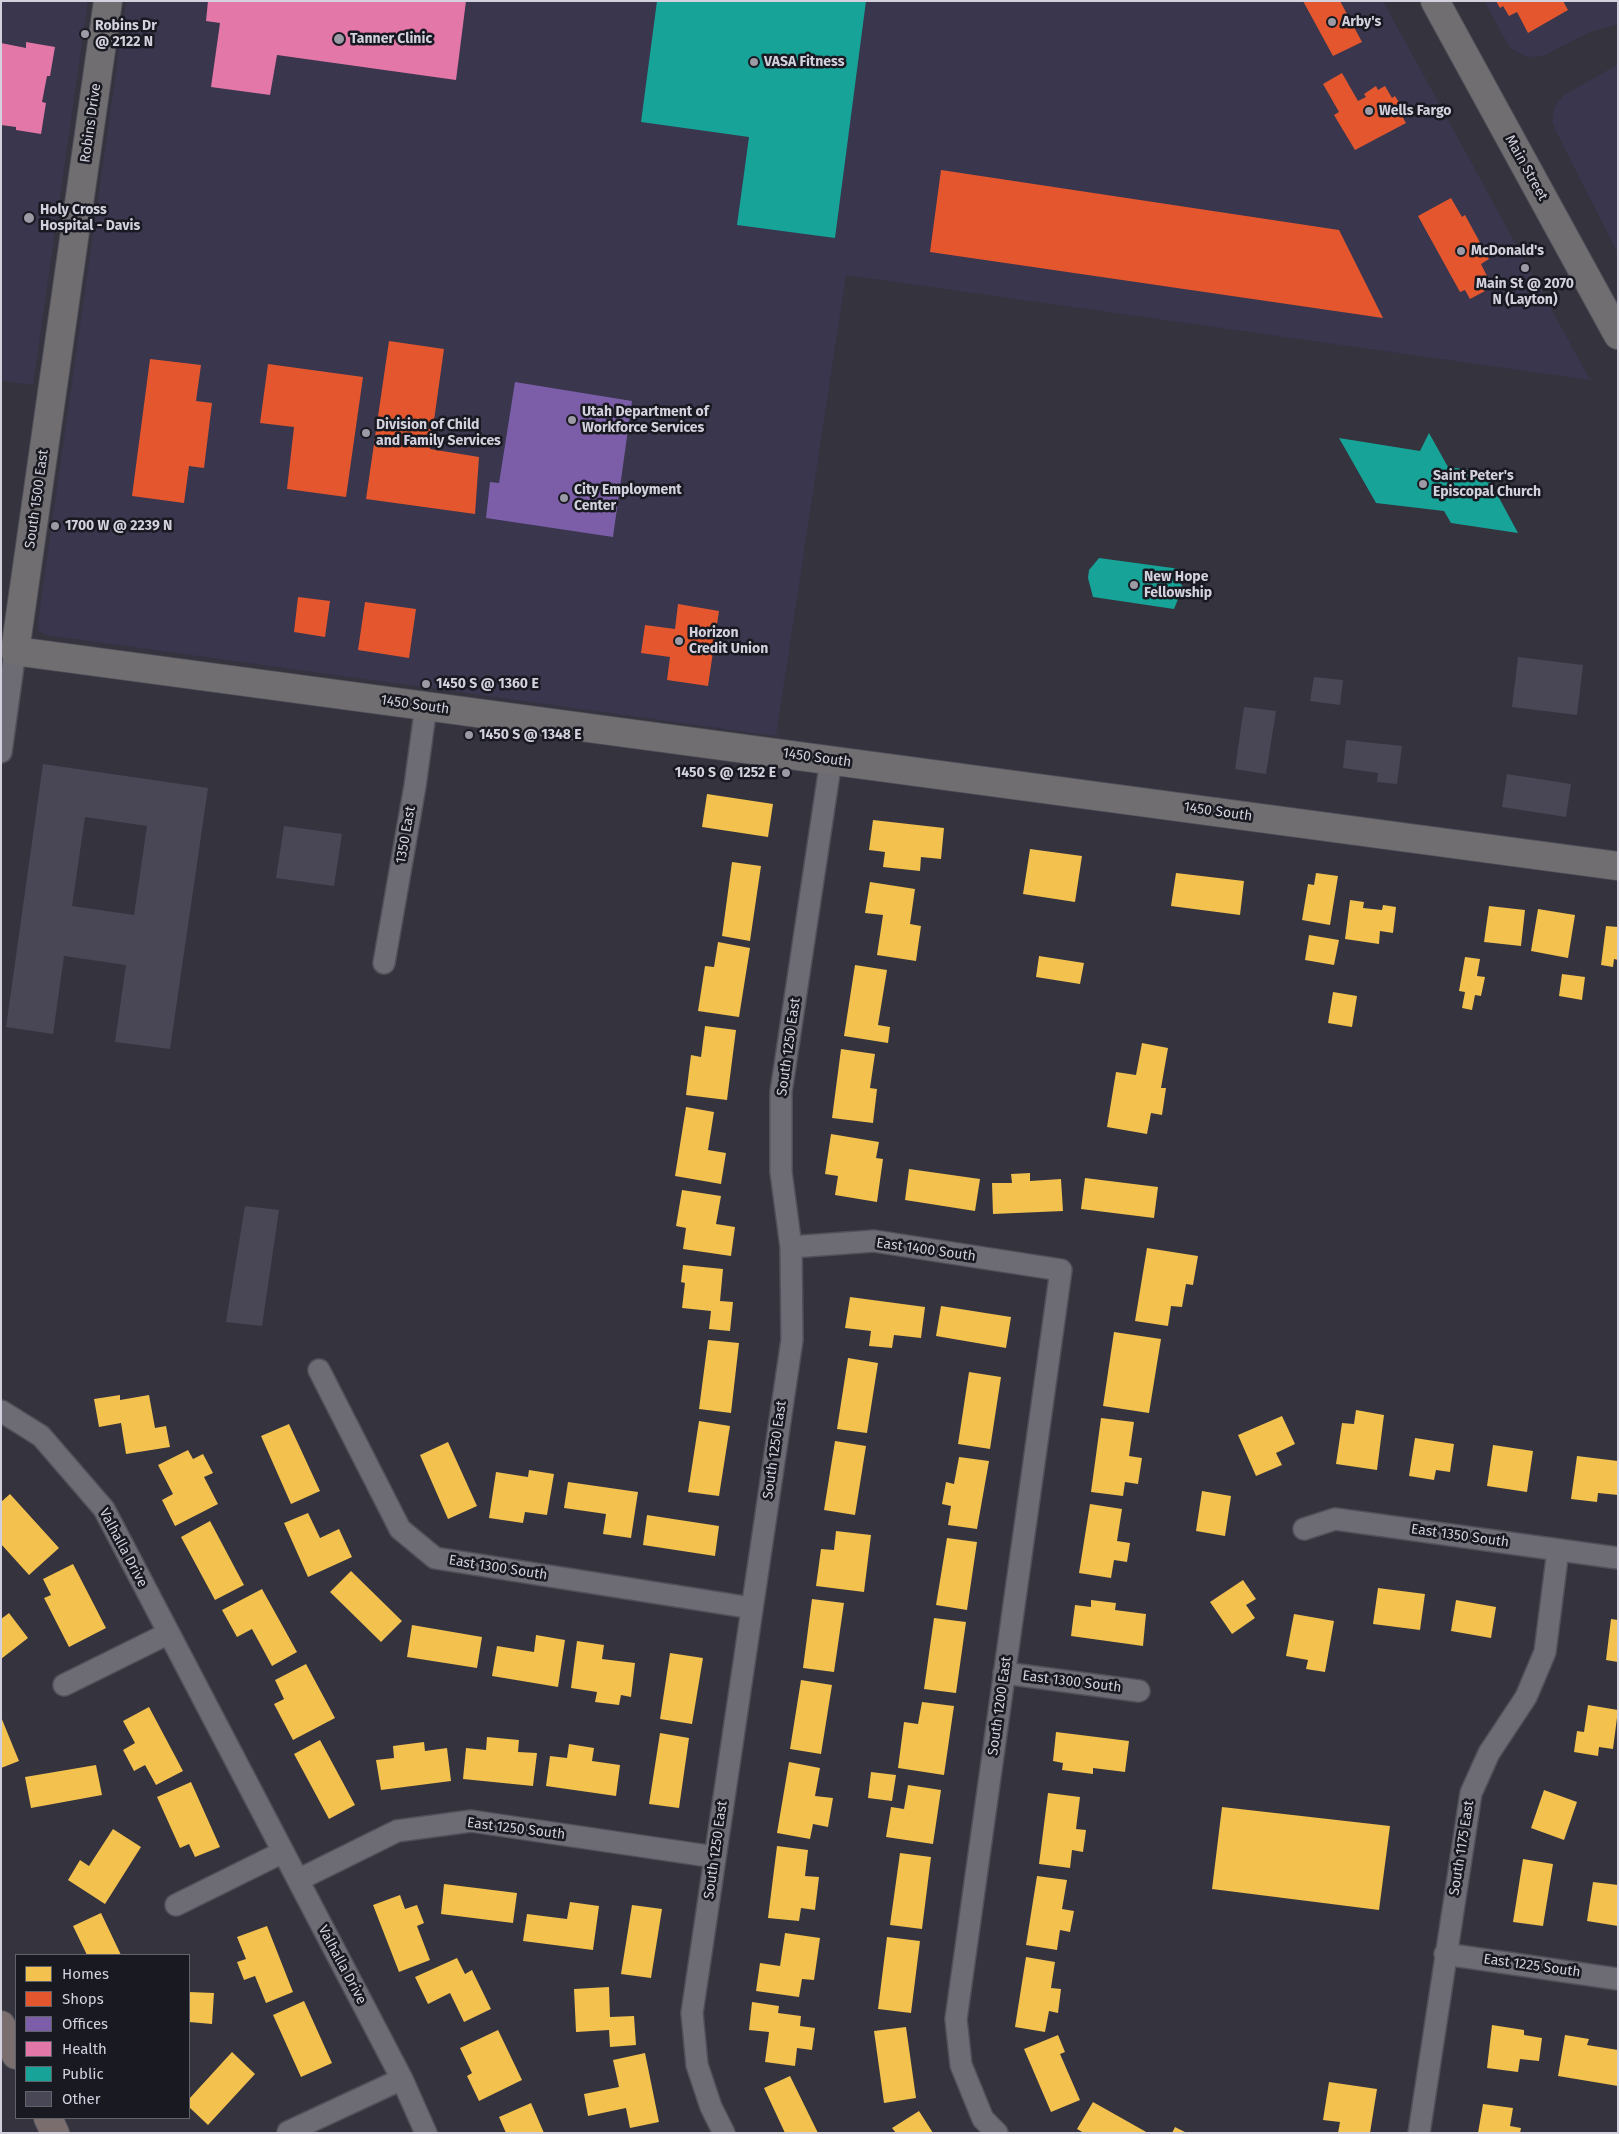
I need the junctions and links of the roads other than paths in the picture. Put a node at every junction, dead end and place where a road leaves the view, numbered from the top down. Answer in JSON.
{"nodes":[{"id":1,"x":108,"y":1,"type":"edge"},
{"id":2,"x":1435,"y":1,"type":"edge"},
{"id":3,"x":73,"y":245,"type":"joint"},
{"id":4,"x":1618,"y":335,"type":"edge"},
{"id":5,"x":15,"y":651,"type":"junction"},
{"id":6,"x":426,"y":706,"type":"junction"},
{"id":7,"x":1,"y":752,"type":"edge"},
{"id":8,"x":831,"y":760,"type":"junction"},
{"id":9,"x":1618,"y":866,"type":"edge"},
{"id":10,"x":384,"y":963,"type":"dead end"},
{"id":11,"x":791,"y":1246,"type":"junction"},
{"id":12,"x":1061,"y":1270,"type":"joint"},
{"id":13,"x":318,"y":1370,"type":"dead end"},
{"id":14,"x":1,"y":1411,"type":"edge"},
{"id":15,"x":1304,"y":1529,"type":"dead end"},
{"id":16,"x":1558,"y":1550,"type":"junction"},
{"id":17,"x":1618,"y":1558,"type":"edge"},
{"id":18,"x":752,"y":1608,"type":"junction"},
{"id":19,"x":168,"y":1633,"type":"junction"},
{"id":20,"x":1004,"y":1673,"type":"junction"},
{"id":21,"x":64,"y":1685,"type":"dead end"},
{"id":22,"x":1139,"y":1691,"type":"dead end"},
{"id":23,"x":283,"y":1852,"type":"junction"},
{"id":24,"x":715,"y":1857,"type":"junction"},
{"id":25,"x":298,"y":1880,"type":"junction"},
{"id":26,"x":176,"y":1906,"type":"dead end"},
{"id":27,"x":1445,"y":1954,"type":"junction"},
{"id":28,"x":1618,"y":1979,"type":"edge"},
{"id":29,"x":1,"y":2025,"type":"edge"},
{"id":30,"x":15,"y":2053,"type":"edge"},
{"id":31,"x":402,"y":2079,"type":"junction"},
{"id":32,"x":48,"y":2119,"type":"edge"},
{"id":33,"x":288,"y":2132,"type":"edge"},
{"id":34,"x":55,"y":2133,"type":"edge"},
{"id":35,"x":426,"y":2133,"type":"edge"},
{"id":36,"x":724,"y":2133,"type":"edge"},
{"id":37,"x":997,"y":2133,"type":"edge"},
{"id":38,"x":1419,"y":2133,"type":"edge"}],
"edges":[{"from":1,"to":3,"type":"street","name":"Robins Drive"},
{"from":2,"to":4,"type":"street","name":"Main Street"},
{"from":3,"to":5,"type":"street","name":"South 1500 East"},
{"from":5,"to":6,"type":"street","name":"1450 South"},
{"from":5,"to":7,"type":"street","name":"South 1500 East"},
{"from":6,"to":8,"type":"street","name":"1450 South"},
{"from":6,"to":10,"type":"street","name":"1350 East"},
{"from":8,"to":9,"type":"street","name":"1450 South"},
{"from":8,"to":11,"type":"street","name":"South 1250 East"},
{"from":11,"to":12,"type":"street","name":"East 1400 South"},
{"from":11,"to":18,"type":"street","name":"South 1250 East"},
{"from":12,"to":20,"type":"street","name":"South 1200 East"},
{"from":13,"to":18,"type":"street","name":"East 1300 South"},
{"from":14,"to":19,"type":"street","name":"Valhalla Drive"},
{"from":15,"to":16,"type":"street","name":"East 1350 South"},
{"from":16,"to":17,"type":"street","name":"East 1350 South"},
{"from":16,"to":27,"type":"street","name":"South 1175 East"},
{"from":18,"to":24,"type":"street","name":"South 1250 East"},
{"from":19,"to":21,"type":"street"},
{"from":19,"to":23,"type":"street","name":"Valhalla Drive"},
{"from":20,"to":22,"type":"street","name":"East 1300 South"},
{"from":20,"to":37,"type":"street","name":"South 1200 East"},
{"from":23,"to":25,"type":"street","name":"Valhalla Drive"},
{"from":23,"to":26,"type":"street"},
{"from":24,"to":25,"type":"street","name":"East 1250 South"},
{"from":24,"to":36,"type":"street","name":"South 1250 East"},
{"from":25,"to":31,"type":"street","name":"Valhalla Drive"},
{"from":27,"to":28,"type":"street","name":"East 1225 South"},
{"from":27,"to":38,"type":"street","name":"South 1175 East"},
{"from":29,"to":30,"type":"highway"},
{"from":31,"to":33,"type":"street"},
{"from":31,"to":35,"type":"street","name":"Valhalla Drive"},
{"from":32,"to":34,"type":"highway"}]}
